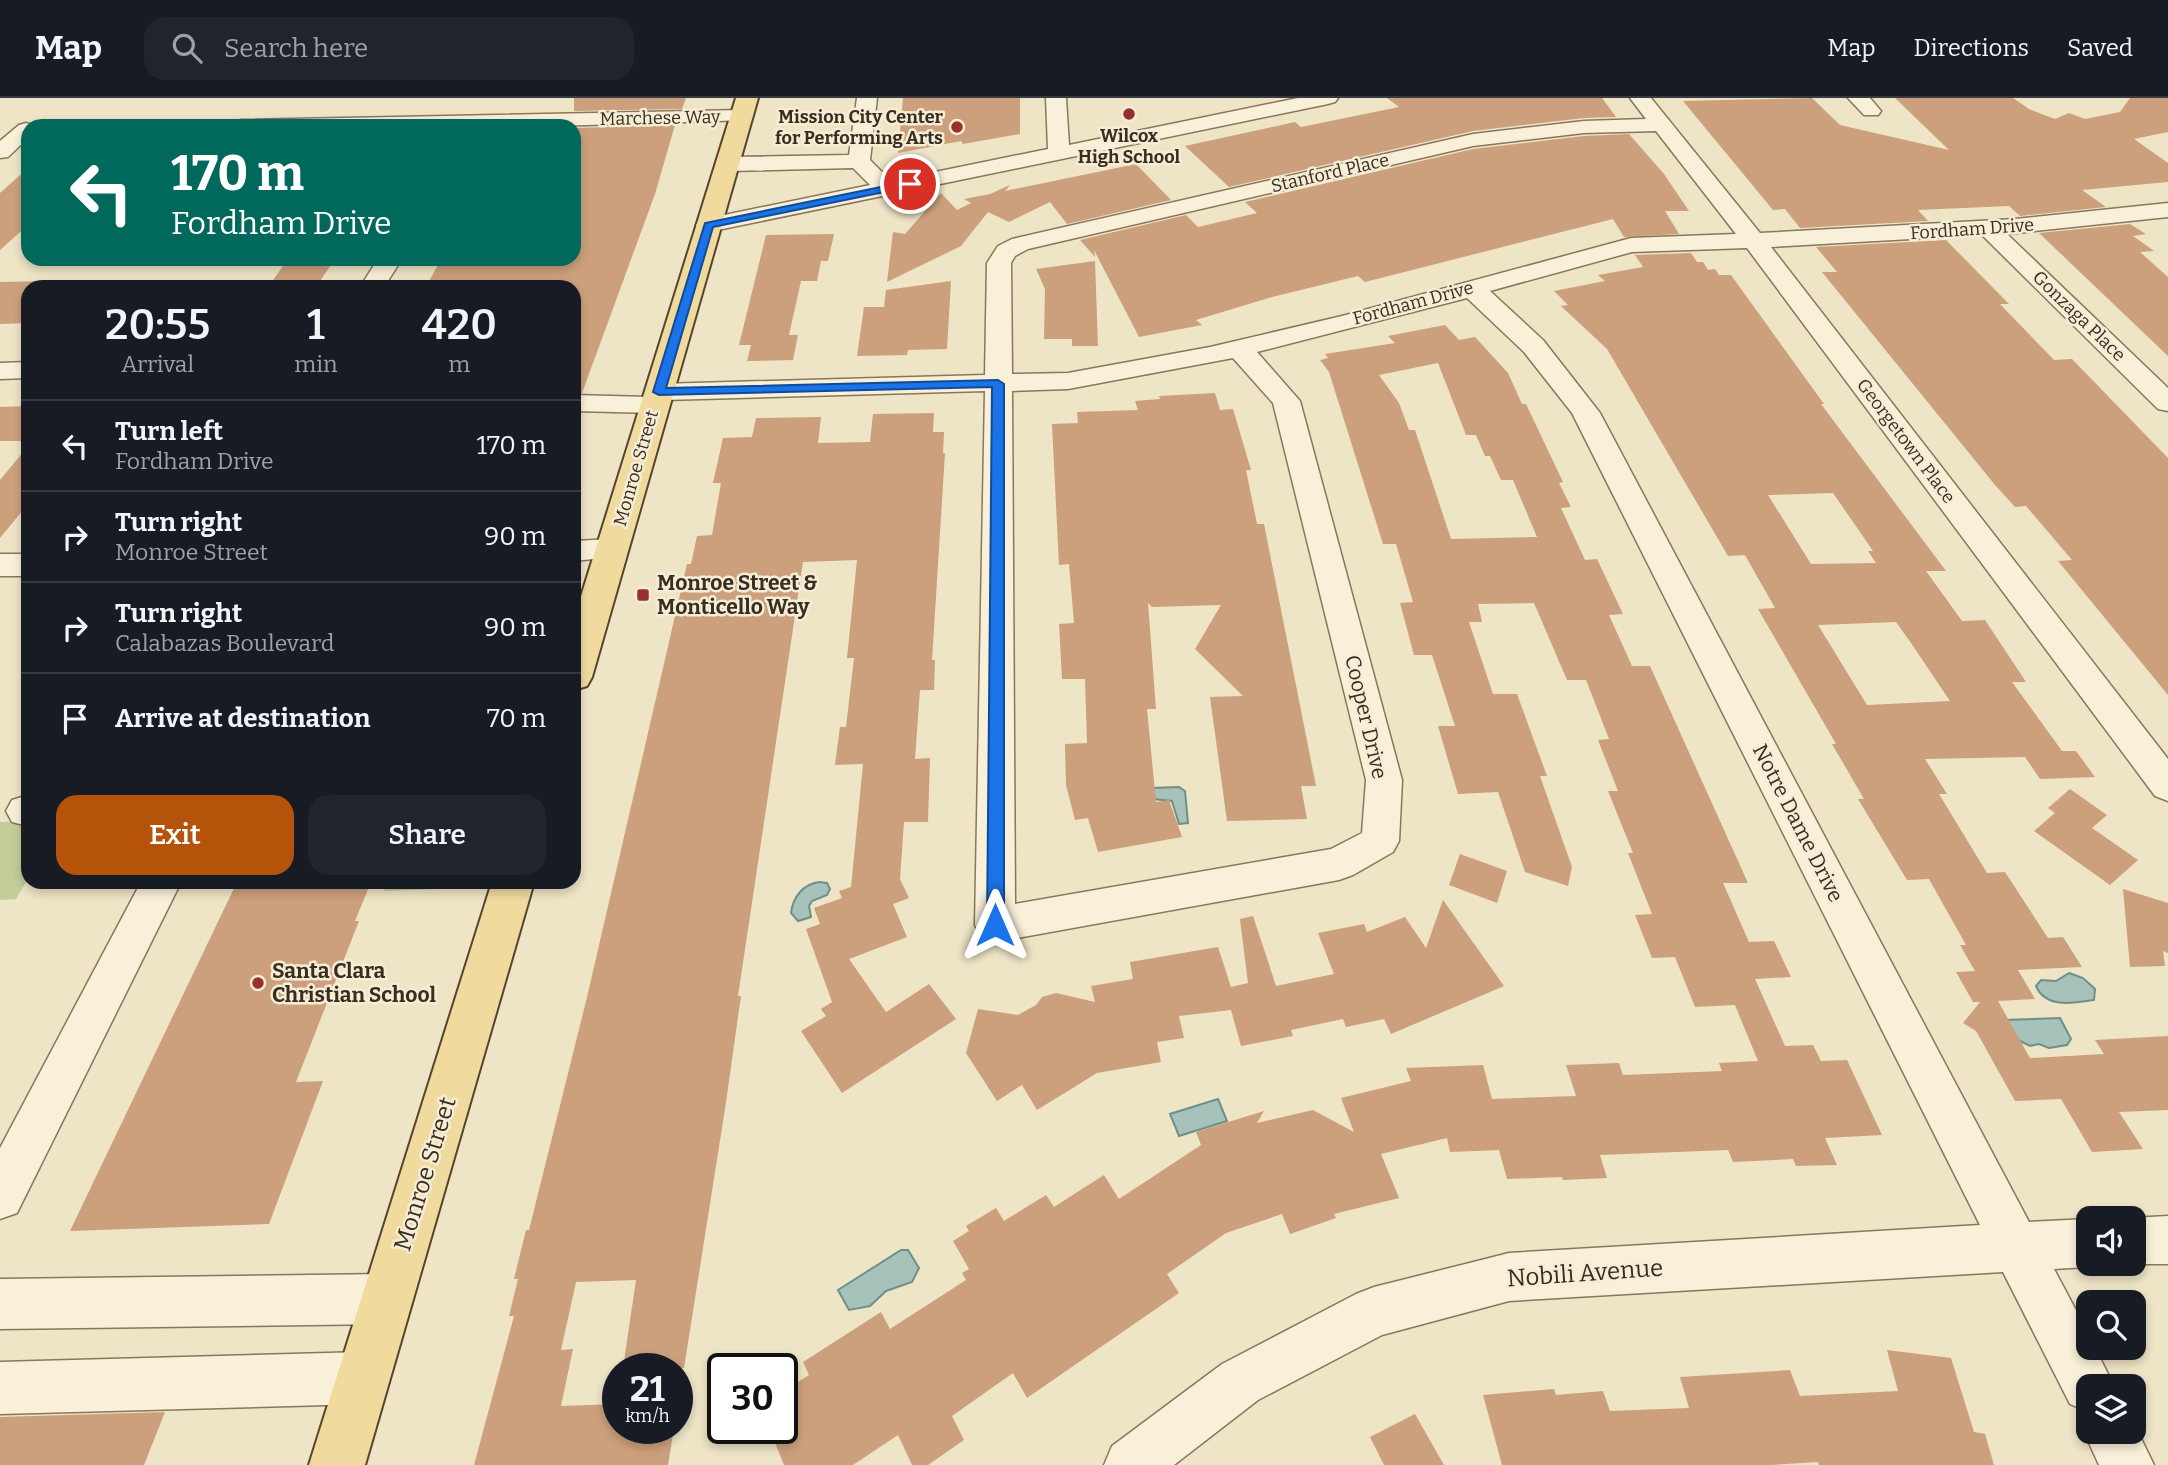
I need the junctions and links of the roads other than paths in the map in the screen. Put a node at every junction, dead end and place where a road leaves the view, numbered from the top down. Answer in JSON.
{"nodes":[{"id":1,"x":867,"y":98,"type":"edge"},
{"id":2,"x":1056,"y":98,"type":"edge"},
{"id":3,"x":1328,"y":98,"type":"edge"},
{"id":4,"x":1640,"y":98,"type":"edge"},
{"id":5,"x":745,"y":107,"type":"edge"},
{"id":6,"x":554,"y":119,"type":"edge"},
{"id":7,"x":1660,"y":125,"type":"junction"},
{"id":8,"x":21,"y":129,"type":"edge"},
{"id":9,"x":0,"y":130,"type":"edge"},
{"id":10,"x":21,"y":134,"type":"edge"},
{"id":11,"x":0,"y":152,"type":"edge"},
{"id":12,"x":1059,"y":154,"type":"junction"},
{"id":13,"x":859,"y":161,"type":"junction"},
{"id":14,"x":728,"y":164,"type":"junction"},
{"id":15,"x":886,"y":189,"type":"junction"},
{"id":16,"x":2168,"y":210,"type":"edge"},
{"id":17,"x":709,"y":225,"type":"junction"},
{"id":18,"x":1990,"y":230,"type":"junction"},
{"id":19,"x":1754,"y":240,"type":"junction"},
{"id":20,"x":1471,"y":288,"type":"junction"},
{"id":21,"x":1240,"y":349,"type":"junction"},
{"id":22,"x":21,"y":370,"type":"edge"},
{"id":23,"x":0,"y":371,"type":"edge"},
{"id":24,"x":998,"y":384,"type":"junction"},
{"id":25,"x":657,"y":398,"type":"junction"},
{"id":26,"x":581,"y":403,"type":"edge"},
{"id":27,"x":2168,"y":403,"type":"edge"},
{"id":28,"x":612,"y":549,"type":"junction"},
{"id":29,"x":581,"y":551,"type":"edge"},
{"id":30,"x":0,"y":565,"type":"edge"},
{"id":31,"x":21,"y":565,"type":"edge"},
{"id":32,"x":581,"y":653,"type":"edge"},
{"id":33,"x":2168,"y":786,"type":"edge"},
{"id":34,"x":158,"y":889,"type":"edge"},
{"id":35,"x":511,"y":889,"type":"edge"},
{"id":36,"x":0,"y":1196,"type":"edge"},
{"id":37,"x":2168,"y":1240,"type":"edge"},
{"id":38,"x":2146,"y":1241,"type":"edge"},
{"id":39,"x":2076,"y":1244,"type":"edge"},
{"id":40,"x":2016,"y":1246,"type":"junction"},
{"id":41,"x":387,"y":1299,"type":"junction"},
{"id":42,"x":0,"y":1304,"type":"edge"},
{"id":43,"x":2082,"y":1374,"type":"edge"},
{"id":44,"x":364,"y":1378,"type":"junction"},
{"id":45,"x":0,"y":1388,"type":"edge"},
{"id":46,"x":2116,"y":1444,"type":"edge"},
{"id":47,"x":337,"y":1465,"type":"edge"},
{"id":48,"x":1131,"y":1465,"type":"edge"},
{"id":49,"x":2127,"y":1465,"type":"edge"}],
"edges":[{"from":1,"to":13,"type":"street"},
{"from":2,"to":12,"type":"street"},
{"from":3,"to":12,"type":"street"},
{"from":4,"to":7,"type":"street","name":"Georgetown Place"},
{"from":5,"to":6,"type":"street","name":"Marchese Way"},
{"from":5,"to":14,"type":"main road","name":"Monroe Street"},
{"from":7,"to":19,"type":"street","name":"Georgetown Place"},
{"from":7,"to":24,"type":"street","name":"Stanford Place"},
{"from":8,"to":9,"type":"street"},
{"from":10,"to":11,"type":"street"},
{"from":12,"to":15,"type":"street"},
{"from":13,"to":14,"type":"street"},
{"from":13,"to":15,"type":"street"},
{"from":14,"to":17,"type":"main road","name":"Monroe Street"},
{"from":15,"to":17,"type":"street"},
{"from":16,"to":18,"type":"street","name":"Fordham Drive"},
{"from":17,"to":25,"type":"main road","name":"Monroe Street"},
{"from":18,"to":19,"type":"street","name":"Fordham Drive"},
{"from":18,"to":27,"type":"street","name":"Gonzaga Place"},
{"from":19,"to":20,"type":"street","name":"Fordham Drive"},
{"from":19,"to":33,"type":"street","name":"Georgetown Place"},
{"from":20,"to":21,"type":"street","name":"Fordham Drive"},
{"from":20,"to":40,"type":"street","name":"Notre Dame Drive"},
{"from":21,"to":24,"type":"street","name":"Fordham Drive"},
{"from":21,"to":24,"type":"street","name":"Cooper Drive"},
{"from":22,"to":23,"type":"street"},
{"from":24,"to":25,"type":"street","name":"Fordham Drive"},
{"from":25,"to":26,"type":"street","name":"Fordham Drive"},
{"from":25,"to":28,"type":"main road","name":"Monroe Street"},
{"from":28,"to":29,"type":"street"},
{"from":28,"to":32,"type":"main road","name":"Monroe Street"},
{"from":30,"to":31,"type":"street"},
{"from":34,"to":36,"type":"street"},
{"from":35,"to":41,"type":"main road","name":"Monroe Street"},
{"from":37,"to":38,"type":"street"},
{"from":39,"to":40,"type":"street","name":"Nobili Avenue"},
{"from":40,"to":43,"type":"street","name":"Notre Dame Drive"},
{"from":40,"to":48,"type":"street","name":"Nobili Avenue"},
{"from":41,"to":42,"type":"street"},
{"from":41,"to":44,"type":"main road","name":"Monroe Street"},
{"from":44,"to":45,"type":"street"},
{"from":44,"to":47,"type":"main road","name":"Monroe Street"},
{"from":46,"to":49,"type":"street"}]}
